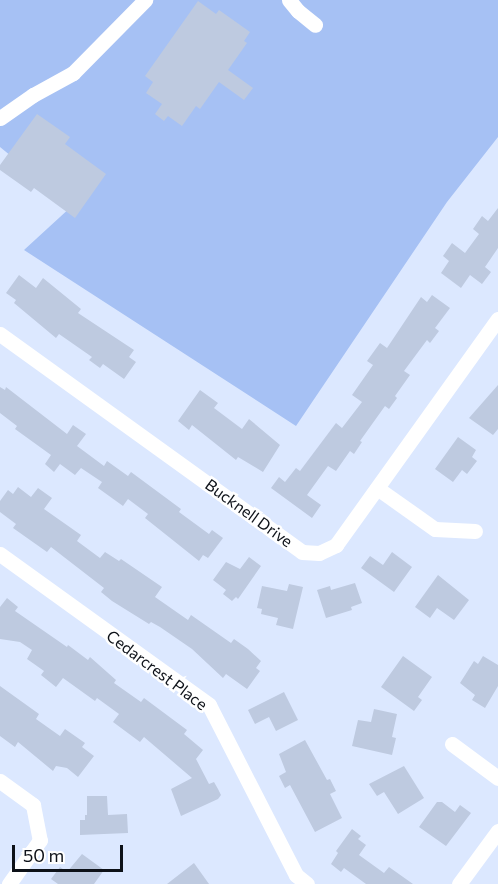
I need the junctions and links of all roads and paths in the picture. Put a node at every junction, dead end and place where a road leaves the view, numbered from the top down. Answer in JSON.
{"nodes":[{"id":1,"x":145,"y":0,"type":"edge"},
{"id":2,"x":289,"y":0,"type":"edge"},
{"id":3,"x":315,"y":25,"type":"dead end"},
{"id":4,"x":0,"y":118,"type":"edge"},
{"id":5,"x":498,"y":319,"type":"edge"},
{"id":6,"x":0,"y":334,"type":"edge"},
{"id":7,"x":377,"y":488,"type":"junction"},
{"id":8,"x":475,"y":531,"type":"dead end"},
{"id":9,"x":0,"y":554,"type":"edge"},
{"id":10,"x":452,"y":744,"type":"dead end"},
{"id":11,"x":498,"y":778,"type":"edge"},
{"id":12,"x":0,"y":781,"type":"edge"},
{"id":13,"x":498,"y":831,"type":"edge"},
{"id":14,"x":296,"y":881,"type":"edge"},
{"id":15,"x":9,"y":884,"type":"edge"},
{"id":16,"x":459,"y":884,"type":"edge"}],
"edges":[{"from":1,"to":4,"type":"street"},
{"from":2,"to":3,"type":"street"},
{"from":5,"to":7,"type":"street","name":"Bucknell Drive"},
{"from":6,"to":7,"type":"street","name":"Bucknell Drive"},
{"from":7,"to":8,"type":"street"},
{"from":9,"to":14,"type":"street","name":"Cedarcrest Place"},
{"from":10,"to":11,"type":"street"},
{"from":12,"to":15,"type":"street"},
{"from":13,"to":16,"type":"street"}]}
